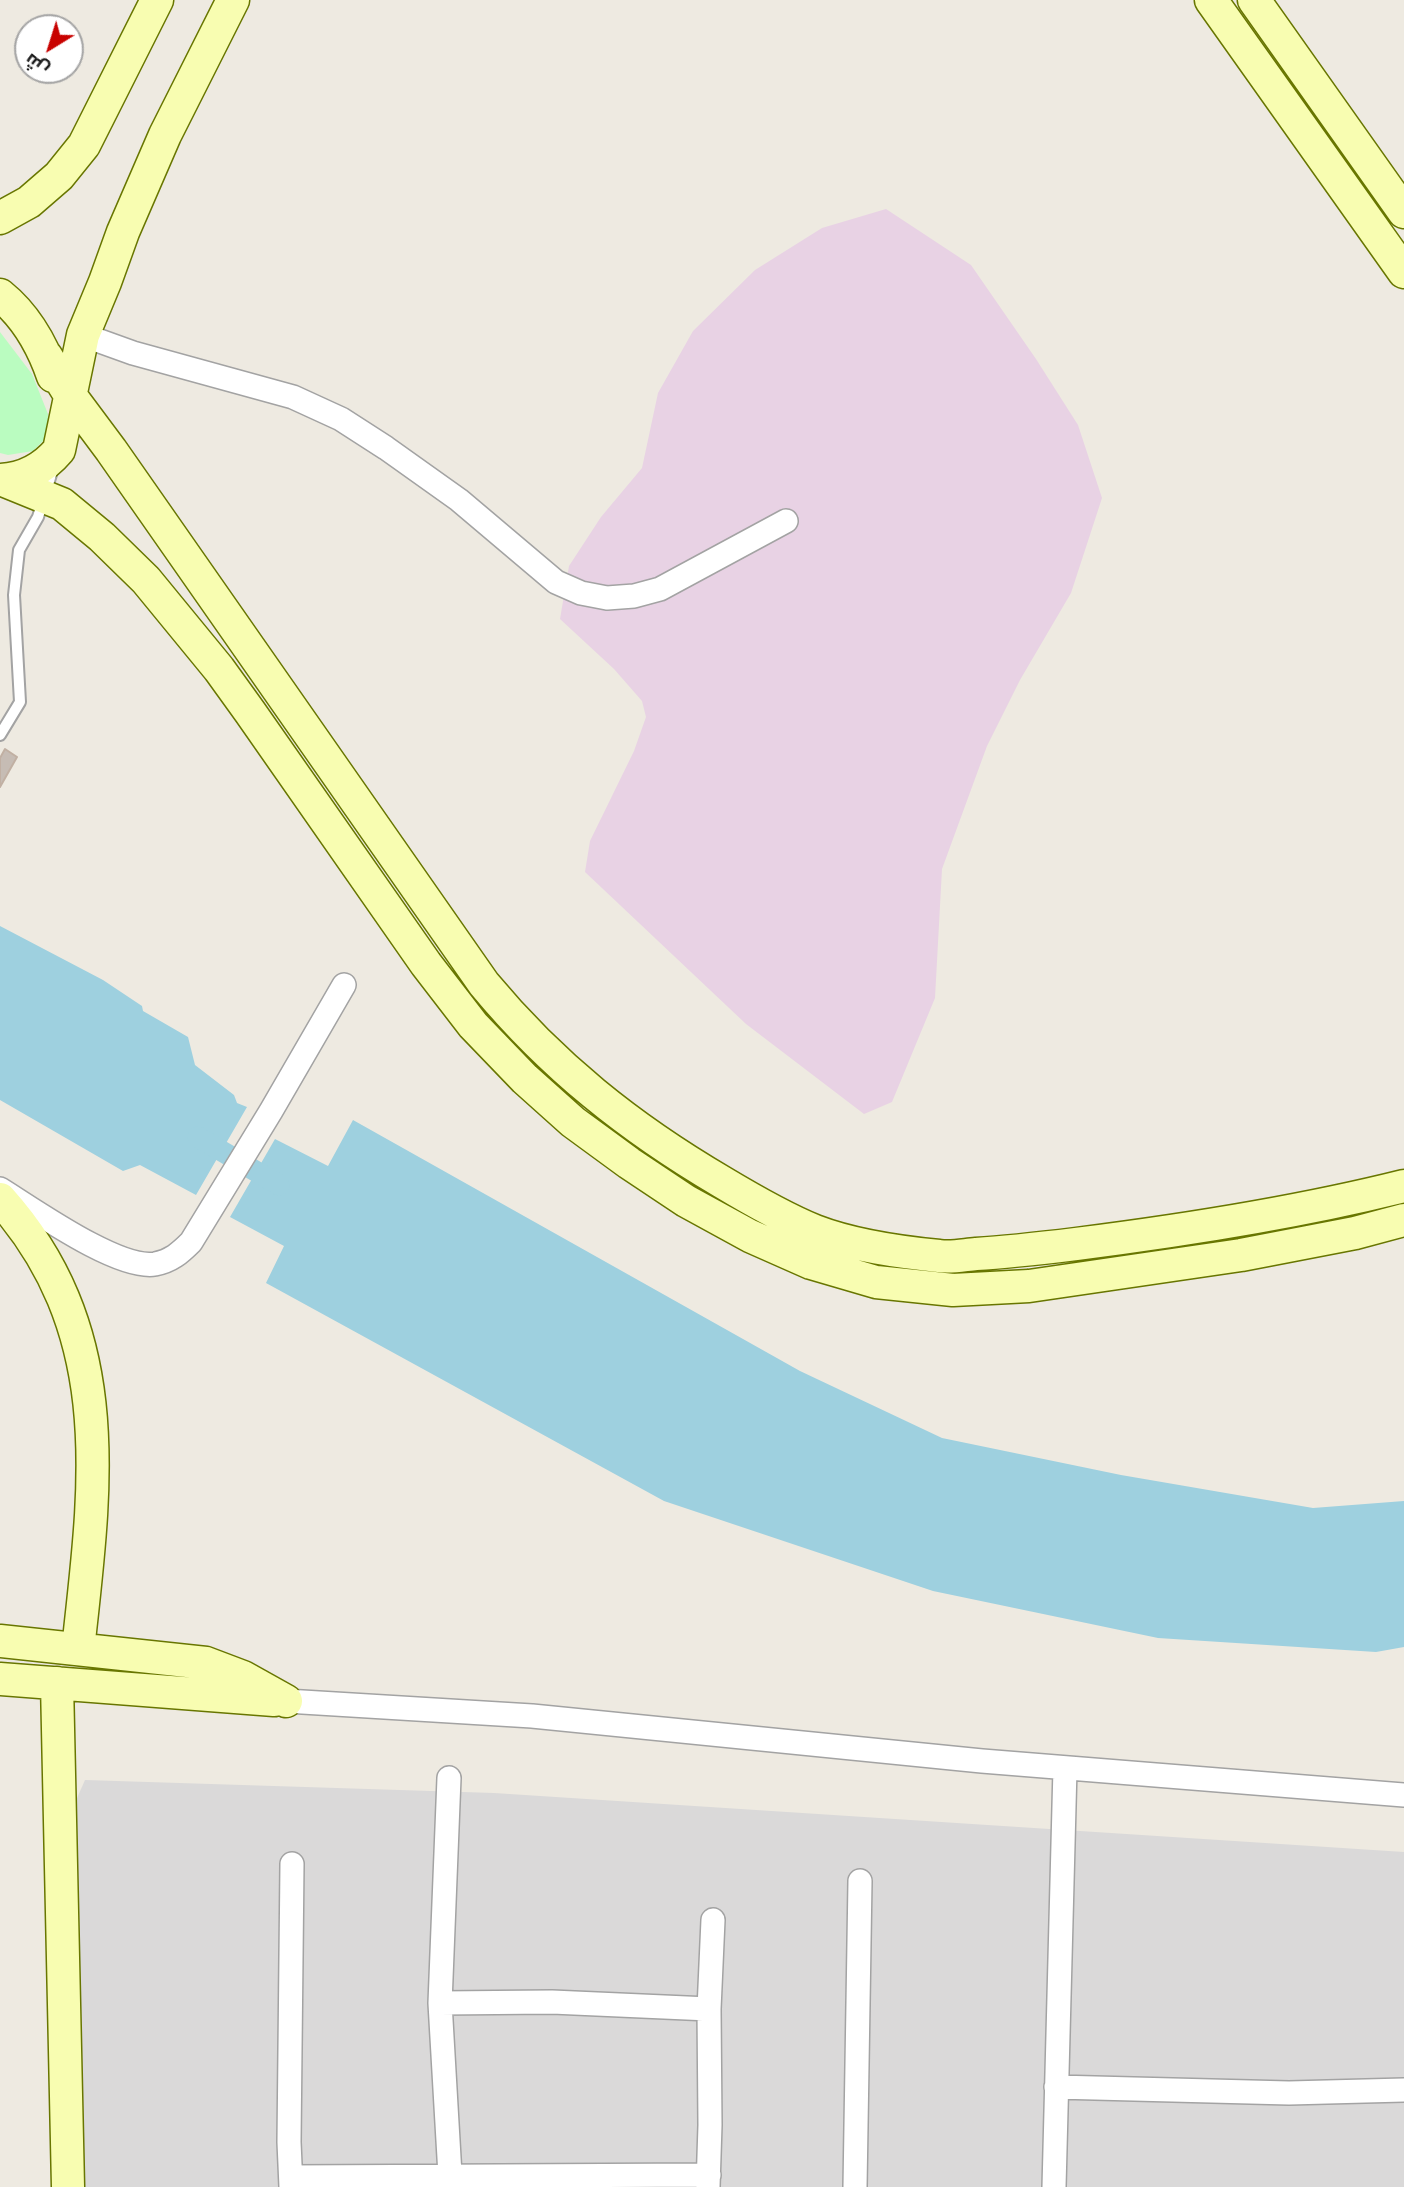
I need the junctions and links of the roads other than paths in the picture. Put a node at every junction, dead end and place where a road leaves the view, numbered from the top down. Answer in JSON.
{"nodes":[{"id":1,"x":157,"y":0,"type":"edge"},
{"id":2,"x":233,"y":0,"type":"edge"},
{"id":3,"x":1211,"y":0,"type":"edge"},
{"id":4,"x":1254,"y":0,"type":"edge"},
{"id":5,"x":1404,"y":212,"type":"edge"},
{"id":6,"x":0,"y":218,"type":"edge"},
{"id":7,"x":1404,"y":272,"type":"edge"},
{"id":8,"x":0,"y":295,"type":"edge"},
{"id":9,"x":83,"y":335,"type":"junction"},
{"id":10,"x":64,"y":424,"type":"junction"},
{"id":11,"x":2,"y":480,"type":"edge"},
{"id":12,"x":44,"y":497,"type":"junction"},
{"id":13,"x":786,"y":521,"type":"dead end"},
{"id":14,"x":0,"y":735,"type":"edge"},
{"id":15,"x":344,"y":985,"type":"dead end"},
{"id":16,"x":1404,"y":1186,"type":"edge"},
{"id":17,"x":0,"y":1189,"type":"edge"},
{"id":18,"x":0,"y":1199,"type":"edge"},
{"id":19,"x":1404,"y":1220,"type":"edge"},
{"id":20,"x":0,"y":1641,"type":"edge"},
{"id":21,"x":78,"y":1650,"type":"junction"},
{"id":22,"x":0,"y":1679,"type":"edge"},
{"id":23,"x":57,"y":1683,"type":"junction"},
{"id":24,"x":286,"y":1701,"type":"junction"},
{"id":25,"x":1065,"y":1768,"type":"junction"},
{"id":26,"x":449,"y":1778,"type":"dead end"},
{"id":27,"x":1404,"y":1795,"type":"edge"},
{"id":28,"x":292,"y":1864,"type":"dead end"},
{"id":29,"x":860,"y":1881,"type":"dead end"},
{"id":30,"x":713,"y":1920,"type":"dead end"},
{"id":31,"x":440,"y":2003,"type":"junction"},
{"id":32,"x":709,"y":2009,"type":"junction"},
{"id":33,"x":1056,"y":2087,"type":"junction"},
{"id":34,"x":1404,"y":2090,"type":"edge"},
{"id":35,"x":450,"y":2175,"type":"junction"},
{"id":36,"x":709,"y":2181,"type":"edge"},
{"id":37,"x":291,"y":2182,"type":"edge"},
{"id":38,"x":68,"y":2187,"type":"edge"},
{"id":39,"x":855,"y":2187,"type":"edge"},
{"id":40,"x":1054,"y":2187,"type":"edge"}],
"edges":[{"from":1,"to":6,"type":"street"},
{"from":2,"to":9,"type":"street"},
{"from":3,"to":7,"type":"street"},
{"from":4,"to":5,"type":"street"},
{"from":8,"to":10,"type":"street"},
{"from":9,"to":10,"type":"street"},
{"from":9,"to":13,"type":"street"},
{"from":10,"to":11,"type":"street"},
{"from":10,"to":12,"type":"lane"},
{"from":10,"to":16,"type":"street"},
{"from":11,"to":12,"type":"street"},
{"from":12,"to":14,"type":"lane"},
{"from":12,"to":19,"type":"street"},
{"from":15,"to":17,"type":"street"},
{"from":18,"to":21,"type":"street"},
{"from":20,"to":21,"type":"street"},
{"from":21,"to":24,"type":"street"},
{"from":22,"to":23,"type":"street"},
{"from":23,"to":24,"type":"street"},
{"from":23,"to":38,"type":"street"},
{"from":24,"to":25,"type":"street"},
{"from":25,"to":27,"type":"street"},
{"from":25,"to":33,"type":"street"},
{"from":26,"to":31,"type":"street"},
{"from":28,"to":37,"type":"street"},
{"from":29,"to":39,"type":"street"},
{"from":30,"to":32,"type":"street"},
{"from":31,"to":32,"type":"street"},
{"from":31,"to":35,"type":"street"},
{"from":32,"to":36,"type":"street"},
{"from":33,"to":34,"type":"street"},
{"from":33,"to":40,"type":"street"},
{"from":35,"to":36,"type":"street"},
{"from":35,"to":37,"type":"street"}]}
